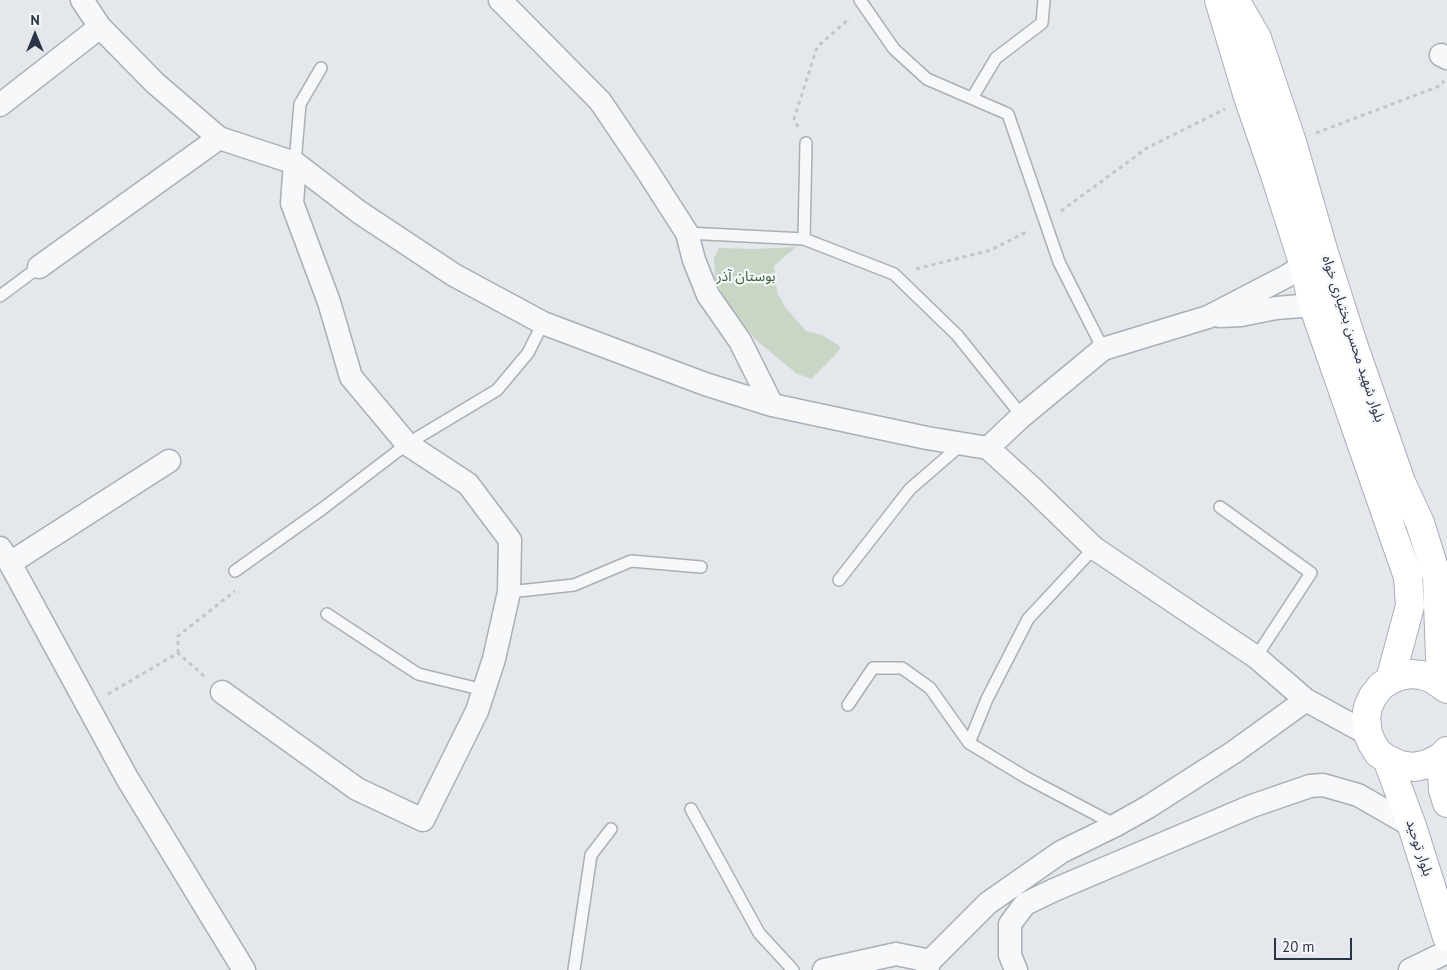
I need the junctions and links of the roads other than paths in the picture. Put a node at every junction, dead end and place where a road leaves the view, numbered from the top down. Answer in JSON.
{"nodes":[{"id":1,"x":82,"y":0,"type":"edge"},
{"id":2,"x":500,"y":0,"type":"edge"},
{"id":3,"x":1044,"y":0,"type":"edge"},
{"id":4,"x":1219,"y":0,"type":"edge"},
{"id":5,"x":1235,"y":0,"type":"edge"},
{"id":6,"x":862,"y":3,"type":"edge"},
{"id":7,"x":100,"y":27,"type":"junction"},
{"id":8,"x":322,"y":68,"type":"dead end"},
{"id":9,"x":972,"y":98,"type":"junction"},
{"id":10,"x":0,"y":105,"type":"edge"},
{"id":11,"x":219,"y":138,"type":"junction"},
{"id":12,"x":806,"y":143,"type":"road end"},
{"id":13,"x":295,"y":163,"type":"junction"},
{"id":14,"x":687,"y":233,"type":"junction"},
{"id":15,"x":804,"y":239,"type":"junction"},
{"id":16,"x":1314,"y":259,"type":"junction"},
{"id":17,"x":39,"y":267,"type":"joint"},
{"id":18,"x":0,"y":296,"type":"edge"},
{"id":19,"x":1325,"y":300,"type":"junction"},
{"id":20,"x":1208,"y":317,"type":"junction"},
{"id":21,"x":543,"y":323,"type":"junction"},
{"id":22,"x":1103,"y":349,"type":"junction"},
{"id":23,"x":772,"y":405,"type":"junction"},
{"id":24,"x":1022,"y":416,"type":"junction"},
{"id":25,"x":407,"y":444,"type":"junction"},
{"id":26,"x":962,"y":444,"type":"junction"},
{"id":27,"x":988,"y":448,"type":"junction"},
{"id":28,"x":169,"y":461,"type":"dead end"},
{"id":29,"x":1220,"y":507,"type":"dead end"},
{"id":30,"x":1094,"y":548,"type":"junction"},
{"id":31,"x":5,"y":555,"type":"edge"},
{"id":32,"x":701,"y":567,"type":"dead end"},
{"id":33,"x":235,"y":571,"type":"road end"},
{"id":34,"x":839,"y":580,"type":"dead end"},
{"id":35,"x":509,"y":592,"type":"junction"},
{"id":36,"x":327,"y":614,"type":"dead end"},
{"id":37,"x":1256,"y":657,"type":"junction"},
{"id":38,"x":1390,"y":680,"type":"junction"},
{"id":39,"x":1444,"y":686,"type":"edge"},
{"id":40,"x":484,"y":690,"type":"junction"},
{"id":41,"x":222,"y":692,"type":"road end"},
{"id":42,"x":1306,"y":700,"type":"junction"},
{"id":43,"x":848,"y":705,"type":"dead end"},
{"id":44,"x":1368,"y":734,"type":"junction"},
{"id":45,"x":969,"y":743,"type":"junction"},
{"id":46,"x":1444,"y":754,"type":"edge"},
{"id":47,"x":1387,"y":760,"type":"junction"},
{"id":48,"x":1447,"y":803,"type":"edge"},
{"id":49,"x":691,"y":809,"type":"dead end"},
{"id":50,"x":1116,"y":825,"type":"junction"},
{"id":51,"x":1412,"y":826,"type":"junction"},
{"id":52,"x":611,"y":829,"type":"dead end"},
{"id":53,"x":1447,"y":937,"type":"edge"},
{"id":54,"x":1447,"y":952,"type":"edge"},
{"id":55,"x":929,"y":966,"type":"edge"},
{"id":56,"x":244,"y":970,"type":"edge"},
{"id":57,"x":574,"y":970,"type":"edge"},
{"id":58,"x":793,"y":970,"type":"edge"},
{"id":59,"x":824,"y":970,"type":"edge"},
{"id":60,"x":1016,"y":970,"type":"edge"},
{"id":61,"x":1410,"y":970,"type":"edge"}],
"edges":[{"from":1,"to":7,"type":"street"},
{"from":2,"to":14,"type":"street"},
{"from":3,"to":9,"type":"lane"},
{"from":4,"to":16,"type":"main road","name":"بلوار شهید محسن بختیاری خواه"},
{"from":5,"to":16,"type":"main road","name":"بلوار شهید محسن بختیاری خواه"},
{"from":6,"to":9,"type":"lane"},
{"from":7,"to":10,"type":"street"},
{"from":7,"to":11,"type":"street"},
{"from":8,"to":13,"type":"lane"},
{"from":9,"to":22,"type":"lane"},
{"from":11,"to":13,"type":"street"},
{"from":11,"to":17,"type":"street"},
{"from":12,"to":15,"type":"lane"},
{"from":13,"to":21,"type":"street"},
{"from":13,"to":25,"type":"street"},
{"from":14,"to":15,"type":"lane"},
{"from":14,"to":23,"type":"street"},
{"from":15,"to":24,"type":"lane"},
{"from":16,"to":19,"type":"main road","name":"بلوار شهید محسن بختیاری خواه"},
{"from":16,"to":20,"type":"street"},
{"from":17,"to":18,"type":"lane"},
{"from":19,"to":20,"type":"street"},
{"from":19,"to":38,"type":"main road","name":"بلوار شهید محسن بختیاری خواه"},
{"from":19,"to":39,"type":"main road","name":"بلوار شهید محسن بختیاری خواه"},
{"from":20,"to":22,"type":"street"},
{"from":21,"to":23,"type":"street"},
{"from":21,"to":25,"type":"lane"},
{"from":22,"to":24,"type":"street"},
{"from":23,"to":26,"type":"street"},
{"from":24,"to":27,"type":"street"},
{"from":25,"to":33,"type":"lane"},
{"from":25,"to":35,"type":"street"},
{"from":26,"to":27,"type":"street"},
{"from":26,"to":34,"type":"lane"},
{"from":27,"to":30,"type":"street"},
{"from":28,"to":31,"type":"street"},
{"from":29,"to":37,"type":"lane"},
{"from":30,"to":37,"type":"street"},
{"from":30,"to":45,"type":"lane"},
{"from":31,"to":56,"type":"street"},
{"from":32,"to":35,"type":"lane"},
{"from":35,"to":40,"type":"street"},
{"from":36,"to":40,"type":"lane"},
{"from":37,"to":42,"type":"street"},
{"from":38,"to":39,"type":"main road"},
{"from":38,"to":44,"type":"main road"},
{"from":40,"to":41,"type":"street"},
{"from":42,"to":44,"type":"street"},
{"from":42,"to":50,"type":"street"},
{"from":43,"to":45,"type":"lane"},
{"from":44,"to":47,"type":"main road","name":"بلوار توحید"},
{"from":45,"to":50,"type":"lane"},
{"from":46,"to":47,"type":"main road"},
{"from":46,"to":48,"type":"main road"},
{"from":47,"to":51,"type":"main road","name":"بلوار توحید"},
{"from":49,"to":58,"type":"lane"},
{"from":50,"to":55,"type":"street"},
{"from":51,"to":53,"type":"main road","name":"بلوار توحید"},
{"from":51,"to":60,"type":"street"},
{"from":52,"to":57,"type":"lane"},
{"from":54,"to":61,"type":"street"},
{"from":55,"to":59,"type":"street"}]}
